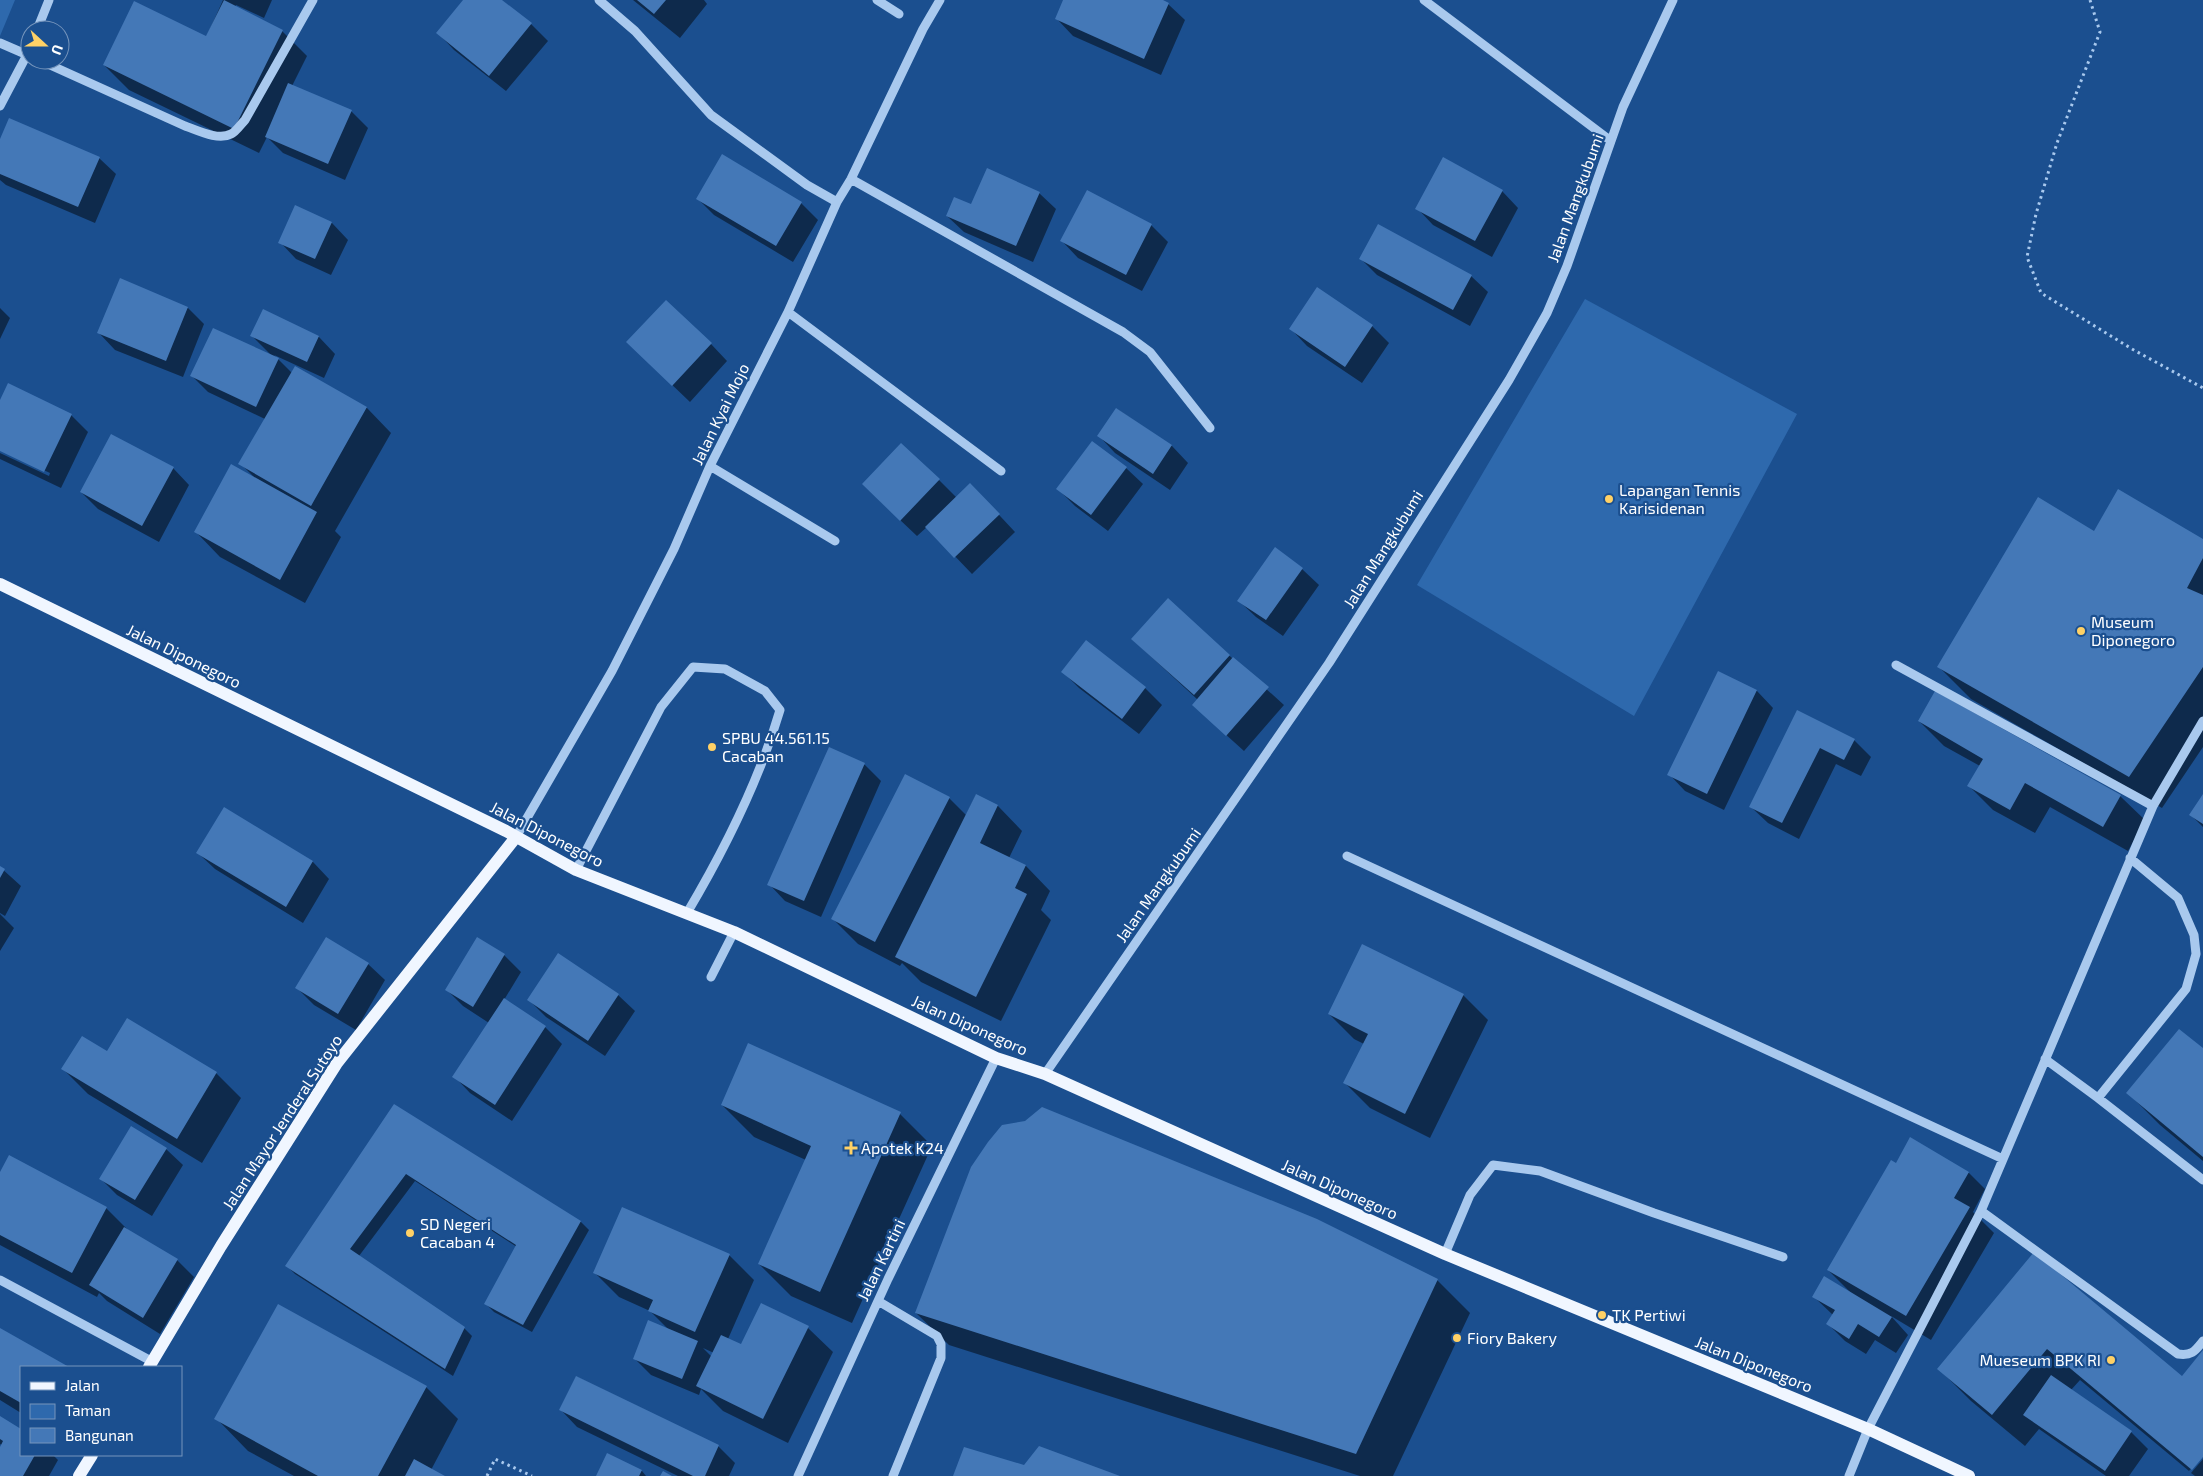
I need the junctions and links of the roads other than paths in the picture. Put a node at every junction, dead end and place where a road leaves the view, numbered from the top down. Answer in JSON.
{"nodes":[{"id":1,"x":49,"y":0,"type":"edge"},
{"id":2,"x":313,"y":0,"type":"edge"},
{"id":3,"x":599,"y":0,"type":"edge"},
{"id":4,"x":877,"y":0,"type":"edge"},
{"id":5,"x":940,"y":0,"type":"edge"},
{"id":6,"x":1424,"y":0,"type":"edge"},
{"id":7,"x":1673,"y":0,"type":"edge"},
{"id":8,"x":899,"y":14,"type":"dead end"},
{"id":9,"x":41,"y":20,"type":"edge"},
{"id":10,"x":0,"y":43,"type":"edge"},
{"id":11,"x":20,"y":50,"type":"edge"},
{"id":12,"x":20,"y":69,"type":"edge"},
{"id":13,"x":61,"y":70,"type":"edge"},
{"id":14,"x":0,"y":106,"type":"edge"},
{"id":15,"x":1611,"y":141,"type":"junction"},
{"id":16,"x":851,"y":179,"type":"junction"},
{"id":17,"x":837,"y":202,"type":"junction"},
{"id":18,"x":788,"y":312,"type":"junction"},
{"id":19,"x":1210,"y":428,"type":"dead end"},
{"id":20,"x":710,"y":466,"type":"junction"},
{"id":21,"x":1001,"y":471,"type":"dead end"},
{"id":22,"x":835,"y":541,"type":"dead end"},
{"id":23,"x":0,"y":584,"type":"edge"},
{"id":24,"x":1896,"y":665,"type":"dead end"},
{"id":25,"x":2203,"y":721,"type":"edge"},
{"id":26,"x":2153,"y":806,"type":"junction"},
{"id":27,"x":516,"y":836,"type":"junction"},
{"id":28,"x":1348,"y":856,"type":"dead end"},
{"id":29,"x":2130,"y":858,"type":"junction"},
{"id":30,"x":576,"y":870,"type":"junction"},
{"id":31,"x":687,"y":913,"type":"junction"},
{"id":32,"x":734,"y":932,"type":"junction"},
{"id":33,"x":711,"y":977,"type":"dead end"},
{"id":34,"x":996,"y":1058,"type":"junction"},
{"id":35,"x":2045,"y":1060,"type":"junction"},
{"id":36,"x":1045,"y":1074,"type":"junction"},
{"id":37,"x":2098,"y":1098,"type":"junction"},
{"id":38,"x":2003,"y":1159,"type":"junction"},
{"id":39,"x":2203,"y":1180,"type":"edge"},
{"id":40,"x":1981,"y":1211,"type":"junction"},
{"id":41,"x":1445,"y":1254,"type":"junction"},
{"id":42,"x":1783,"y":1258,"type":"dead end"},
{"id":43,"x":0,"y":1280,"type":"edge"},
{"id":44,"x":878,"y":1301,"type":"junction"},
{"id":45,"x":2203,"y":1341,"type":"edge"},
{"id":46,"x":151,"y":1364,"type":"edge"},
{"id":47,"x":1868,"y":1429,"type":"junction"},
{"id":48,"x":91,"y":1456,"type":"edge"},
{"id":49,"x":79,"y":1476,"type":"edge"},
{"id":50,"x":798,"y":1476,"type":"edge"},
{"id":51,"x":893,"y":1476,"type":"edge"},
{"id":52,"x":1849,"y":1476,"type":"edge"},
{"id":53,"x":1969,"y":1476,"type":"edge"}],
"edges":[{"from":1,"to":9,"type":"street"},
{"from":2,"to":13,"type":"street"},
{"from":3,"to":17,"type":"street"},
{"from":4,"to":8,"type":"street"},
{"from":5,"to":16,"type":"street","name":"Jalan Kyai Mojo"},
{"from":6,"to":15,"type":"street"},
{"from":7,"to":15,"type":"street","name":"Jalan Mangkubumi"},
{"from":10,"to":11,"type":"street"},
{"from":12,"to":14,"type":"street"},
{"from":15,"to":36,"type":"street","name":"Jalan Mangkubumi"},
{"from":16,"to":17,"type":"street","name":"Jalan Kyai Mojo"},
{"from":16,"to":19,"type":"street"},
{"from":17,"to":18,"type":"street","name":"Jalan Kyai Mojo"},
{"from":18,"to":20,"type":"street","name":"Jalan Kyai Mojo"},
{"from":18,"to":21,"type":"street"},
{"from":20,"to":22,"type":"street"},
{"from":20,"to":27,"type":"street","name":"Jalan Kyai Mojo"},
{"from":23,"to":27,"type":"main road","name":"Jalan Diponegoro"},
{"from":24,"to":26,"type":"street"},
{"from":25,"to":26,"type":"street"},
{"from":26,"to":29,"type":"street"},
{"from":27,"to":30,"type":"main road","name":"Jalan Diponegoro"},
{"from":27,"to":46,"type":"main road","name":"Jalan Mayor Jenderal Sutoyo"},
{"from":28,"to":38,"type":"street"},
{"from":29,"to":35,"type":"street"},
{"from":29,"to":37,"type":"street"},
{"from":30,"to":31,"type":"main road","name":"Jalan Diponegoro"},
{"from":30,"to":31,"type":"street"},
{"from":31,"to":32,"type":"main road","name":"Jalan Diponegoro"},
{"from":32,"to":33,"type":"street"},
{"from":32,"to":34,"type":"main road","name":"Jalan Diponegoro"},
{"from":34,"to":36,"type":"main road","name":"Jalan Diponegoro"},
{"from":34,"to":44,"type":"street","name":"Jalan Kartini"},
{"from":35,"to":37,"type":"street"},
{"from":35,"to":38,"type":"street"},
{"from":36,"to":41,"type":"main road","name":"Jalan Diponegoro"},
{"from":37,"to":39,"type":"street"},
{"from":38,"to":40,"type":"street"},
{"from":40,"to":45,"type":"street"},
{"from":40,"to":47,"type":"street"},
{"from":41,"to":42,"type":"street"},
{"from":41,"to":47,"type":"main road","name":"Jalan Diponegoro"},
{"from":43,"to":46,"type":"street"},
{"from":44,"to":50,"type":"street","name":"Jalan Kartini"},
{"from":44,"to":51,"type":"street"},
{"from":47,"to":52,"type":"street"},
{"from":47,"to":53,"type":"main road","name":"Jalan Diponegoro"},
{"from":48,"to":49,"type":"main road"}]}
